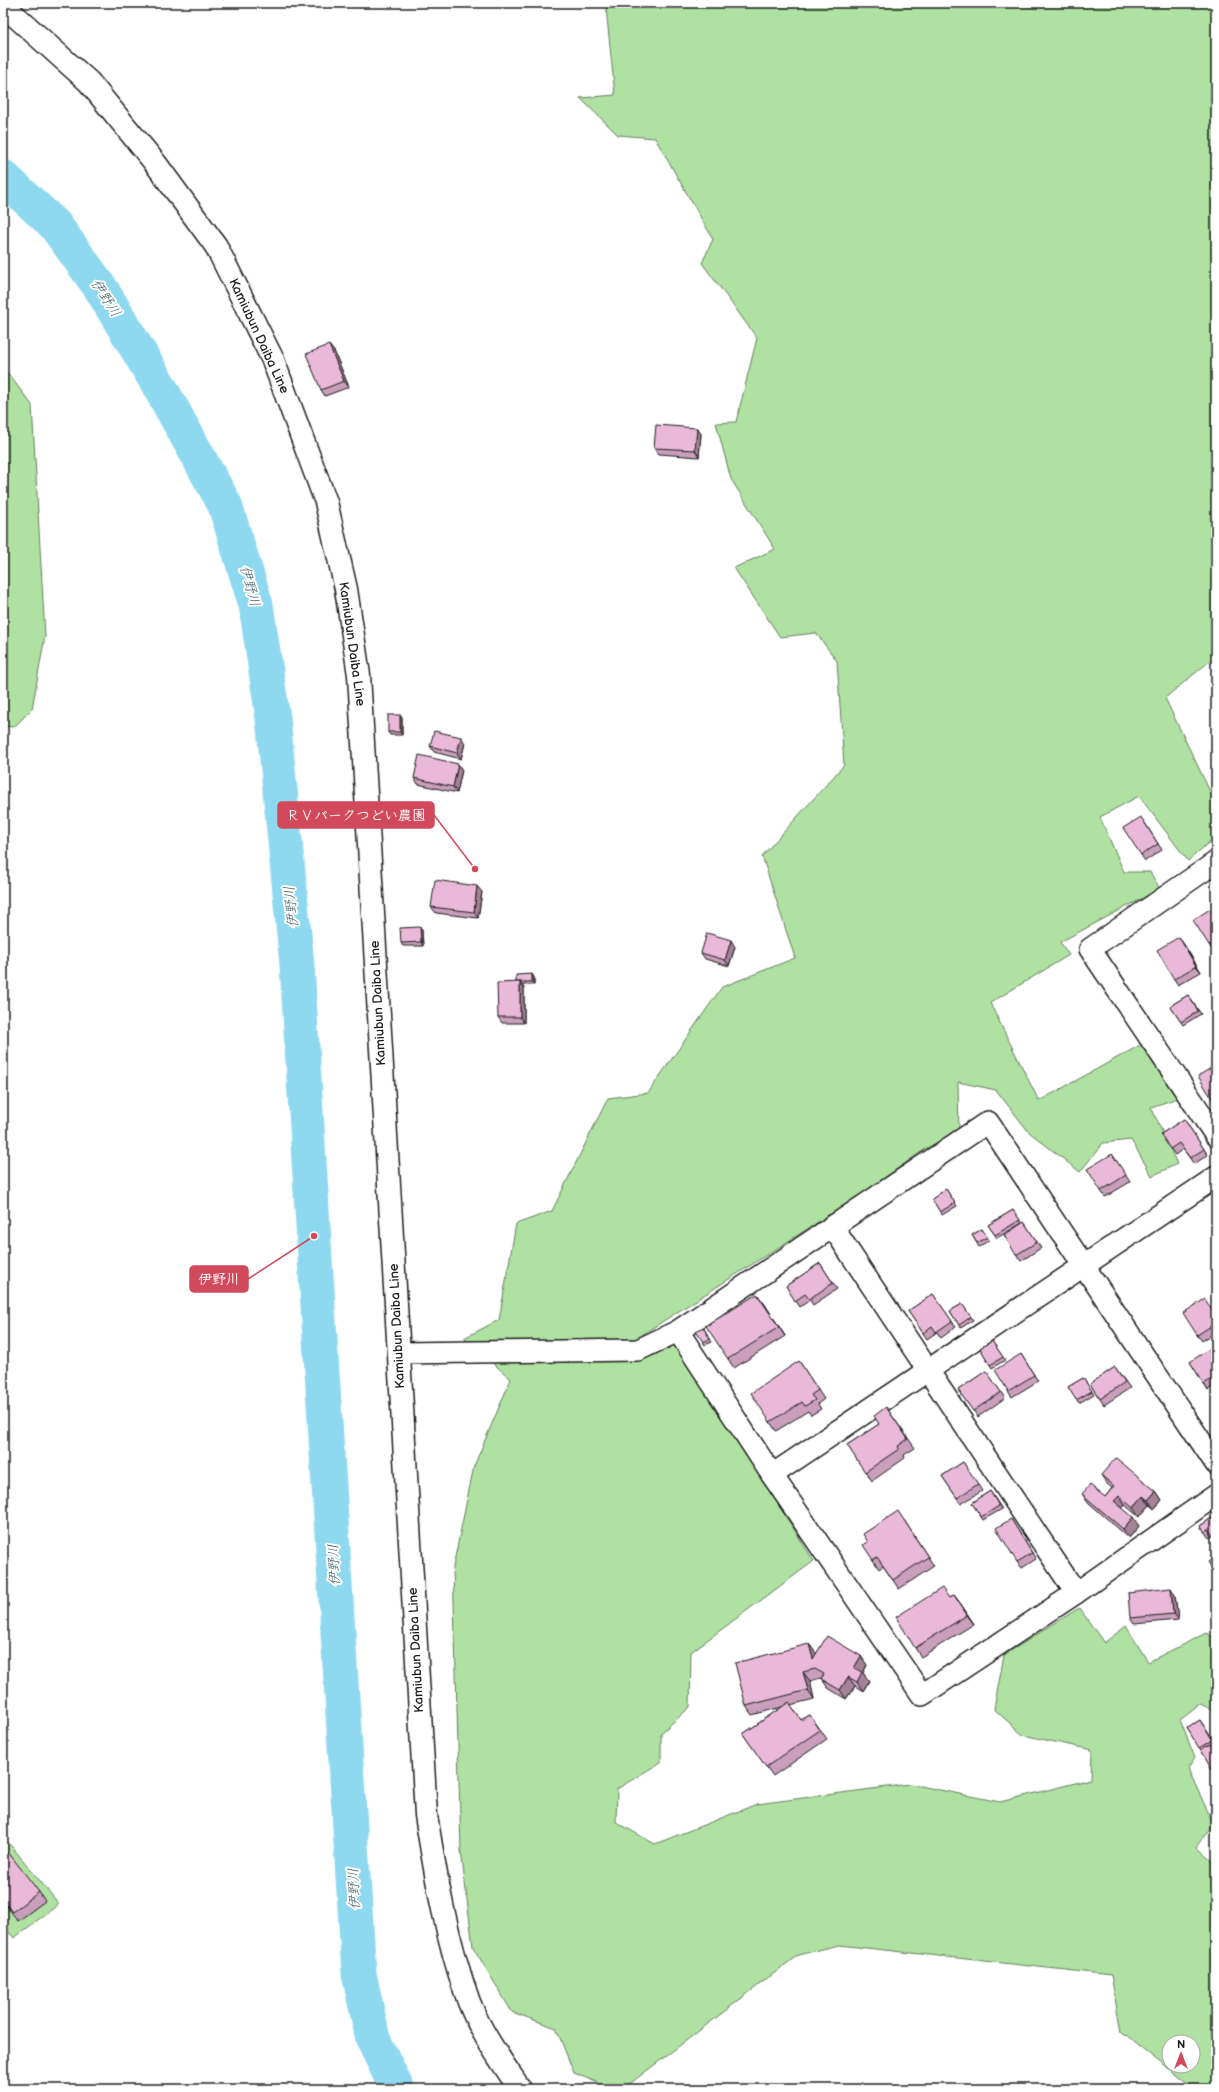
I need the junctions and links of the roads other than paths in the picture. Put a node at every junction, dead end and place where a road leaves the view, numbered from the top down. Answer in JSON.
{"nodes":[{"id":1,"x":3,"y":5,"type":"edge"},
{"id":2,"x":1216,"y":862,"type":"edge"},
{"id":3,"x":1216,"y":1136,"type":"edge"},
{"id":4,"x":1216,"y":1177,"type":"edge"},
{"id":5,"x":832,"y":1226,"type":"junction"},
{"id":6,"x":1083,"y":1267,"type":"junction"},
{"id":7,"x":678,"y":1331,"type":"junction"},
{"id":8,"x":399,"y":1353,"type":"junction"},
{"id":9,"x":929,"y":1369,"type":"junction"},
{"id":10,"x":1216,"y":1464,"type":"edge"},
{"id":11,"x":772,"y":1475,"type":"junction"},
{"id":12,"x":1216,"y":1495,"type":"edge"},
{"id":13,"x":1076,"y":1593,"type":"junction"},
{"id":14,"x":520,"y":2089,"type":"edge"}],
"edges":[{"from":1,"to":8,"type":"main road","name":"Kamiubun Daiba Line"},
{"from":2,"to":3,"type":"street"},
{"from":4,"to":6,"type":"street"},
{"from":5,"to":6,"type":"street"},
{"from":5,"to":7,"type":"street"},
{"from":5,"to":9,"type":"street"},
{"from":6,"to":9,"type":"street"},
{"from":6,"to":10,"type":"street"},
{"from":7,"to":8,"type":"street"},
{"from":7,"to":11,"type":"street"},
{"from":8,"to":14,"type":"main road","name":"Kamiubun Daiba Line"},
{"from":9,"to":11,"type":"street"},
{"from":9,"to":13,"type":"street"},
{"from":11,"to":13,"type":"street"},
{"from":12,"to":13,"type":"street"}]}
